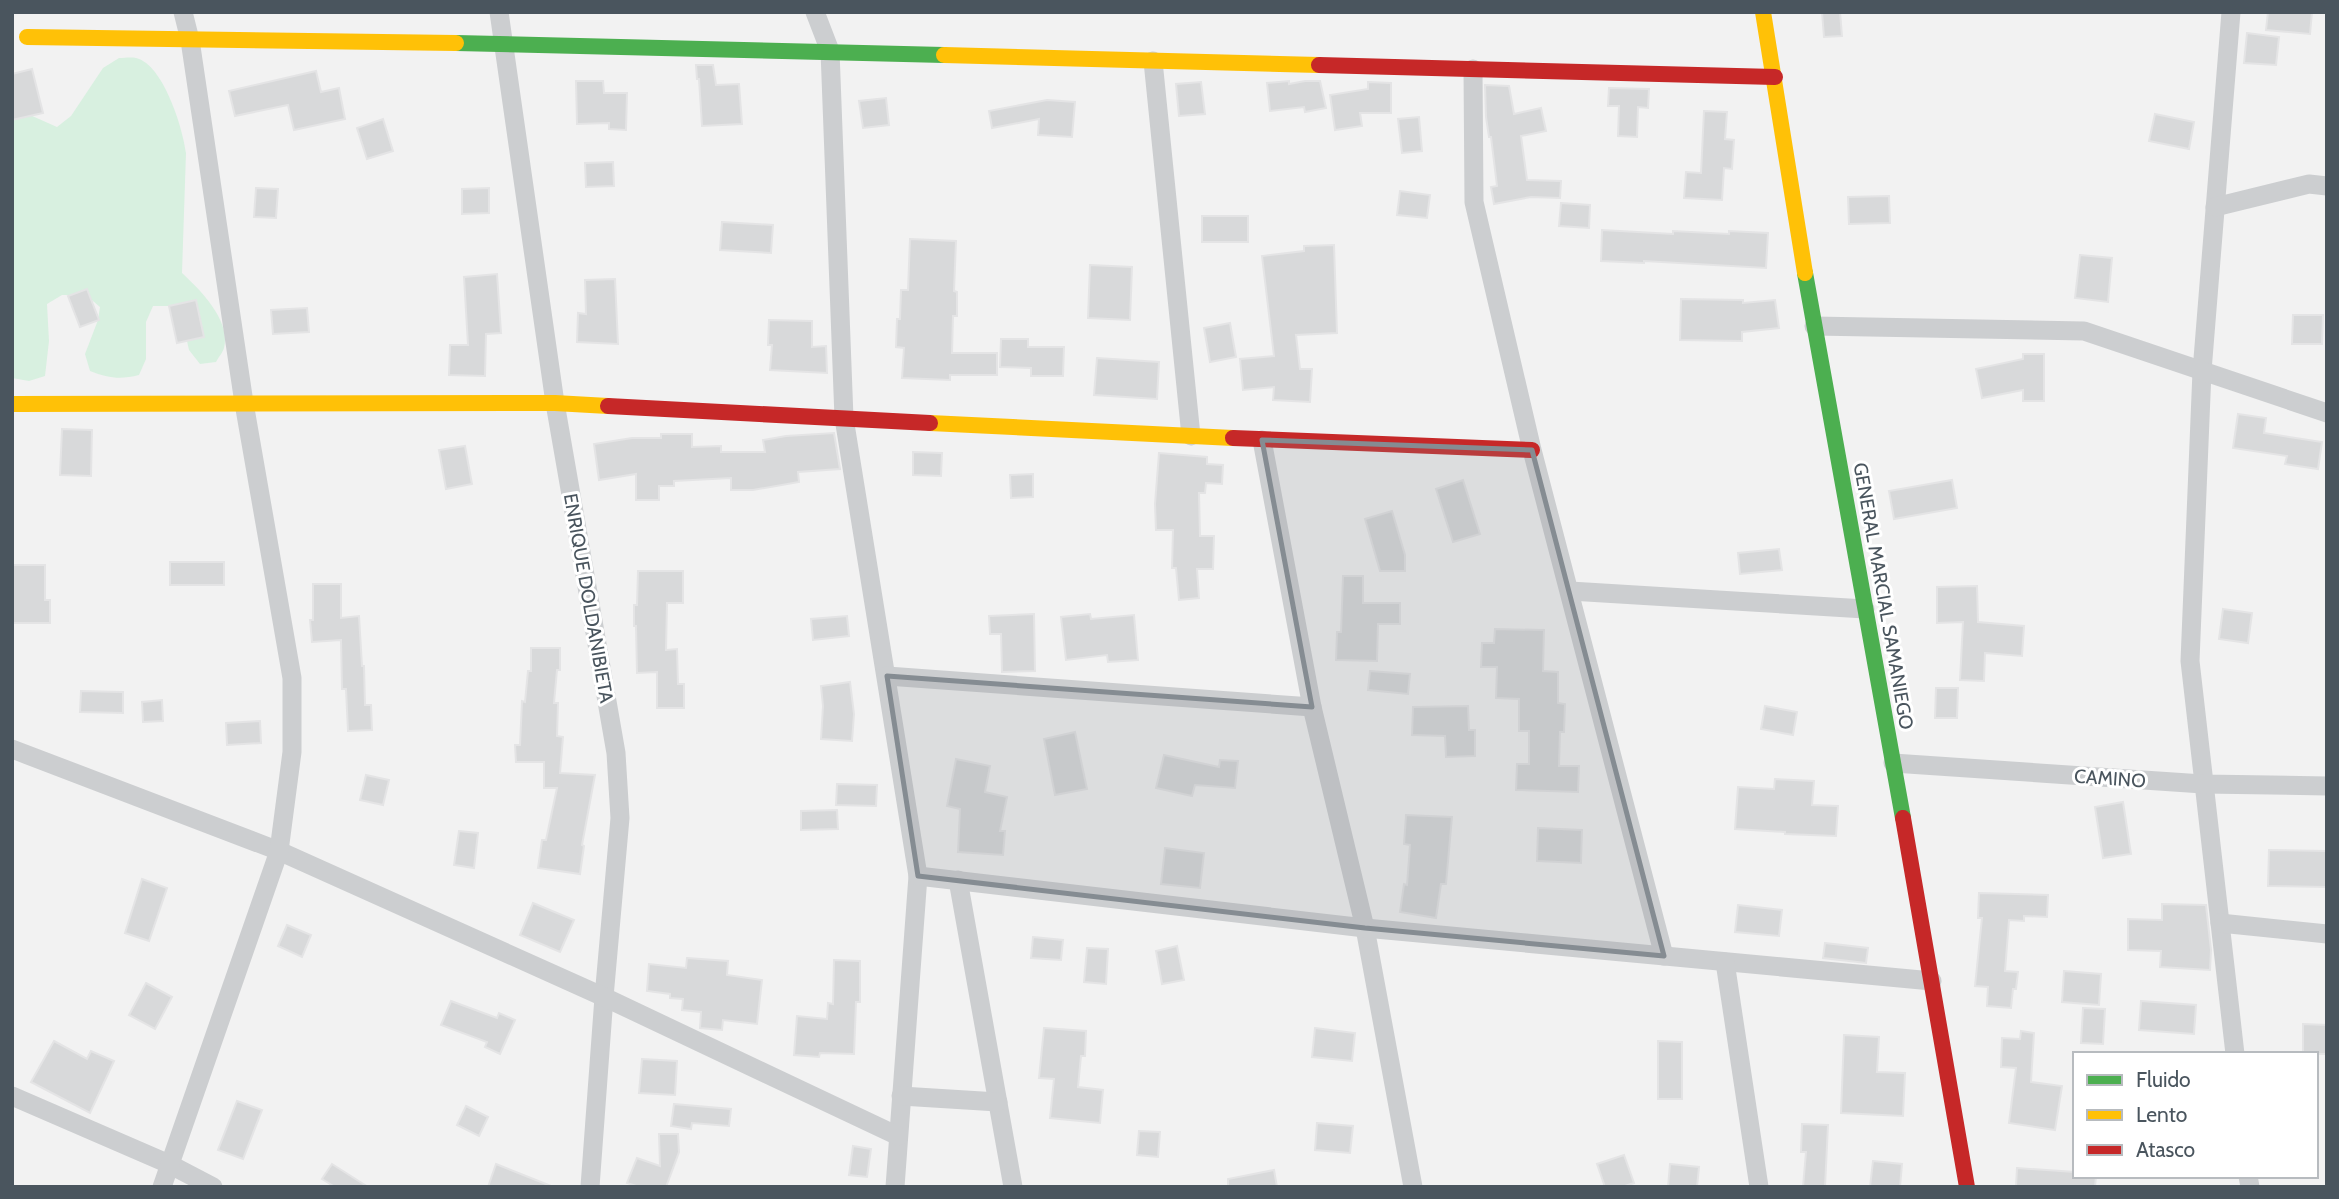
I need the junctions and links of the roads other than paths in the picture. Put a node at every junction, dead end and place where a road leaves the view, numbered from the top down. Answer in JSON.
{"nodes":[{"id":1,"x":183,"y":12,"type":"edge"},
{"id":2,"x":499,"y":12,"type":"edge"},
{"id":3,"x":816,"y":12,"type":"edge"},
{"id":4,"x":1763,"y":12,"type":"edge"},
{"id":5,"x":2231,"y":12,"type":"edge"},
{"id":6,"x":27,"y":37,"type":"dead end"},
{"id":7,"x":190,"y":40,"type":"junction"},
{"id":8,"x":503,"y":44,"type":"junction"},
{"id":9,"x":830,"y":51,"type":"junction"},
{"id":10,"x":1153,"y":61,"type":"junction"},
{"id":11,"x":1472,"y":69,"type":"junction"},
{"id":12,"x":1775,"y":77,"type":"junction"},
{"id":13,"x":2327,"y":186,"type":"edge"},
{"id":14,"x":2215,"y":207,"type":"junction"},
{"id":15,"x":1814,"y":326,"type":"junction"},
{"id":16,"x":2202,"y":371,"type":"junction"},
{"id":17,"x":244,"y":403,"type":"junction"},
{"id":18,"x":555,"y":403,"type":"junction"},
{"id":19,"x":12,"y":404,"type":"edge"},
{"id":20,"x":2327,"y":413,"type":"edge"},
{"id":21,"x":844,"y":418,"type":"junction"},
{"id":22,"x":1191,"y":436,"type":"junction"},
{"id":23,"x":1262,"y":440,"type":"junction"},
{"id":24,"x":1532,"y":450,"type":"junction"},
{"id":25,"x":1570,"y":591,"type":"junction"},
{"id":26,"x":1865,"y":608,"type":"junction"},
{"id":27,"x":887,"y":676,"type":"junction"},
{"id":28,"x":1312,"y":707,"type":"junction"},
{"id":29,"x":12,"y":748,"type":"edge"},
{"id":30,"x":1893,"y":763,"type":"junction"},
{"id":31,"x":2203,"y":784,"type":"junction"},
{"id":32,"x":2327,"y":786,"type":"edge"},
{"id":33,"x":279,"y":851,"type":"junction"},
{"id":34,"x":918,"y":876,"type":"junction"},
{"id":35,"x":958,"y":880,"type":"junction"},
{"id":36,"x":2220,"y":923,"type":"junction"},
{"id":37,"x":1365,"y":928,"type":"junction"},
{"id":38,"x":2327,"y":934,"type":"edge"},
{"id":39,"x":1664,"y":956,"type":"junction"},
{"id":40,"x":1725,"y":962,"type":"junction"},
{"id":41,"x":1933,"y":981,"type":"junction"},
{"id":42,"x":604,"y":997,"type":"junction"},
{"id":43,"x":2235,"y":1052,"type":"edge"},
{"id":44,"x":12,"y":1096,"type":"edge"},
{"id":45,"x":901,"y":1097,"type":"junction"},
{"id":46,"x":998,"y":1102,"type":"junction"},
{"id":47,"x":898,"y":1136,"type":"junction"},
{"id":48,"x":169,"y":1164,"type":"junction"},
{"id":49,"x":162,"y":1187,"type":"edge"},
{"id":50,"x":213,"y":1187,"type":"edge"},
{"id":51,"x":590,"y":1187,"type":"edge"},
{"id":52,"x":895,"y":1187,"type":"edge"},
{"id":53,"x":1013,"y":1187,"type":"edge"},
{"id":54,"x":1413,"y":1187,"type":"edge"},
{"id":55,"x":1759,"y":1187,"type":"edge"},
{"id":56,"x":1967,"y":1187,"type":"edge"}],
"edges":[{"from":1,"to":7,"type":"street"},
{"from":2,"to":8,"type":"street","name":"ENRIQUE DOLDANIBIETA"},
{"from":3,"to":9,"type":"street"},
{"from":4,"to":12,"type":"street","name":"GENERAL MARCIAL SAMANIEGO"},
{"from":5,"to":14,"type":"street"},
{"from":6,"to":7,"type":"street"},
{"from":7,"to":8,"type":"street"},
{"from":7,"to":17,"type":"street"},
{"from":8,"to":9,"type":"street"},
{"from":8,"to":18,"type":"street","name":"ENRIQUE DOLDANIBIETA"},
{"from":9,"to":10,"type":"street"},
{"from":9,"to":21,"type":"street"},
{"from":10,"to":11,"type":"street"},
{"from":10,"to":22,"type":"street"},
{"from":11,"to":12,"type":"street"},
{"from":11,"to":24,"type":"street"},
{"from":12,"to":15,"type":"street","name":"GENERAL MARCIAL SAMANIEGO"},
{"from":13,"to":14,"type":"street"},
{"from":14,"to":16,"type":"street"},
{"from":15,"to":16,"type":"street"},
{"from":15,"to":26,"type":"street","name":"GENERAL MARCIAL SAMANIEGO"},
{"from":16,"to":20,"type":"street"},
{"from":16,"to":31,"type":"street"},
{"from":17,"to":18,"type":"street"},
{"from":17,"to":19,"type":"street"},
{"from":17,"to":33,"type":"street"},
{"from":18,"to":21,"type":"street"},
{"from":18,"to":42,"type":"street","name":"ENRIQUE DOLDANIBIETA"},
{"from":21,"to":22,"type":"street"},
{"from":21,"to":27,"type":"street"},
{"from":22,"to":23,"type":"street"},
{"from":23,"to":24,"type":"street"},
{"from":23,"to":28,"type":"street"},
{"from":24,"to":25,"type":"street"},
{"from":25,"to":26,"type":"street"},
{"from":25,"to":39,"type":"street"},
{"from":26,"to":30,"type":"street","name":"GENERAL MARCIAL SAMANIEGO"},
{"from":27,"to":28,"type":"street"},
{"from":27,"to":34,"type":"street"},
{"from":28,"to":37,"type":"street"},
{"from":29,"to":33,"type":"street"},
{"from":30,"to":31,"type":"street","name":"CAMINO"},
{"from":30,"to":41,"type":"street","name":"GENERAL MARCIAL SAMANIEGO"},
{"from":31,"to":32,"type":"street","name":"CAMINO"},
{"from":31,"to":36,"type":"street"},
{"from":33,"to":42,"type":"street"},
{"from":33,"to":48,"type":"street"},
{"from":34,"to":35,"type":"street"},
{"from":34,"to":45,"type":"street"},
{"from":35,"to":37,"type":"street"},
{"from":35,"to":46,"type":"street"},
{"from":36,"to":38,"type":"street"},
{"from":36,"to":43,"type":"street"},
{"from":37,"to":39,"type":"street"},
{"from":37,"to":54,"type":"street"},
{"from":39,"to":40,"type":"street"},
{"from":40,"to":41,"type":"street"},
{"from":40,"to":55,"type":"street"},
{"from":41,"to":56,"type":"street","name":"GENERAL MARCIAL SAMANIEGO"},
{"from":42,"to":47,"type":"street"},
{"from":42,"to":51,"type":"street","name":"ENRIQUE DOLDANIBIETA"},
{"from":44,"to":48,"type":"street"},
{"from":45,"to":46,"type":"street"},
{"from":45,"to":47,"type":"street"},
{"from":46,"to":53,"type":"street"},
{"from":47,"to":52,"type":"street"},
{"from":48,"to":49,"type":"street"},
{"from":48,"to":50,"type":"street"}]}
